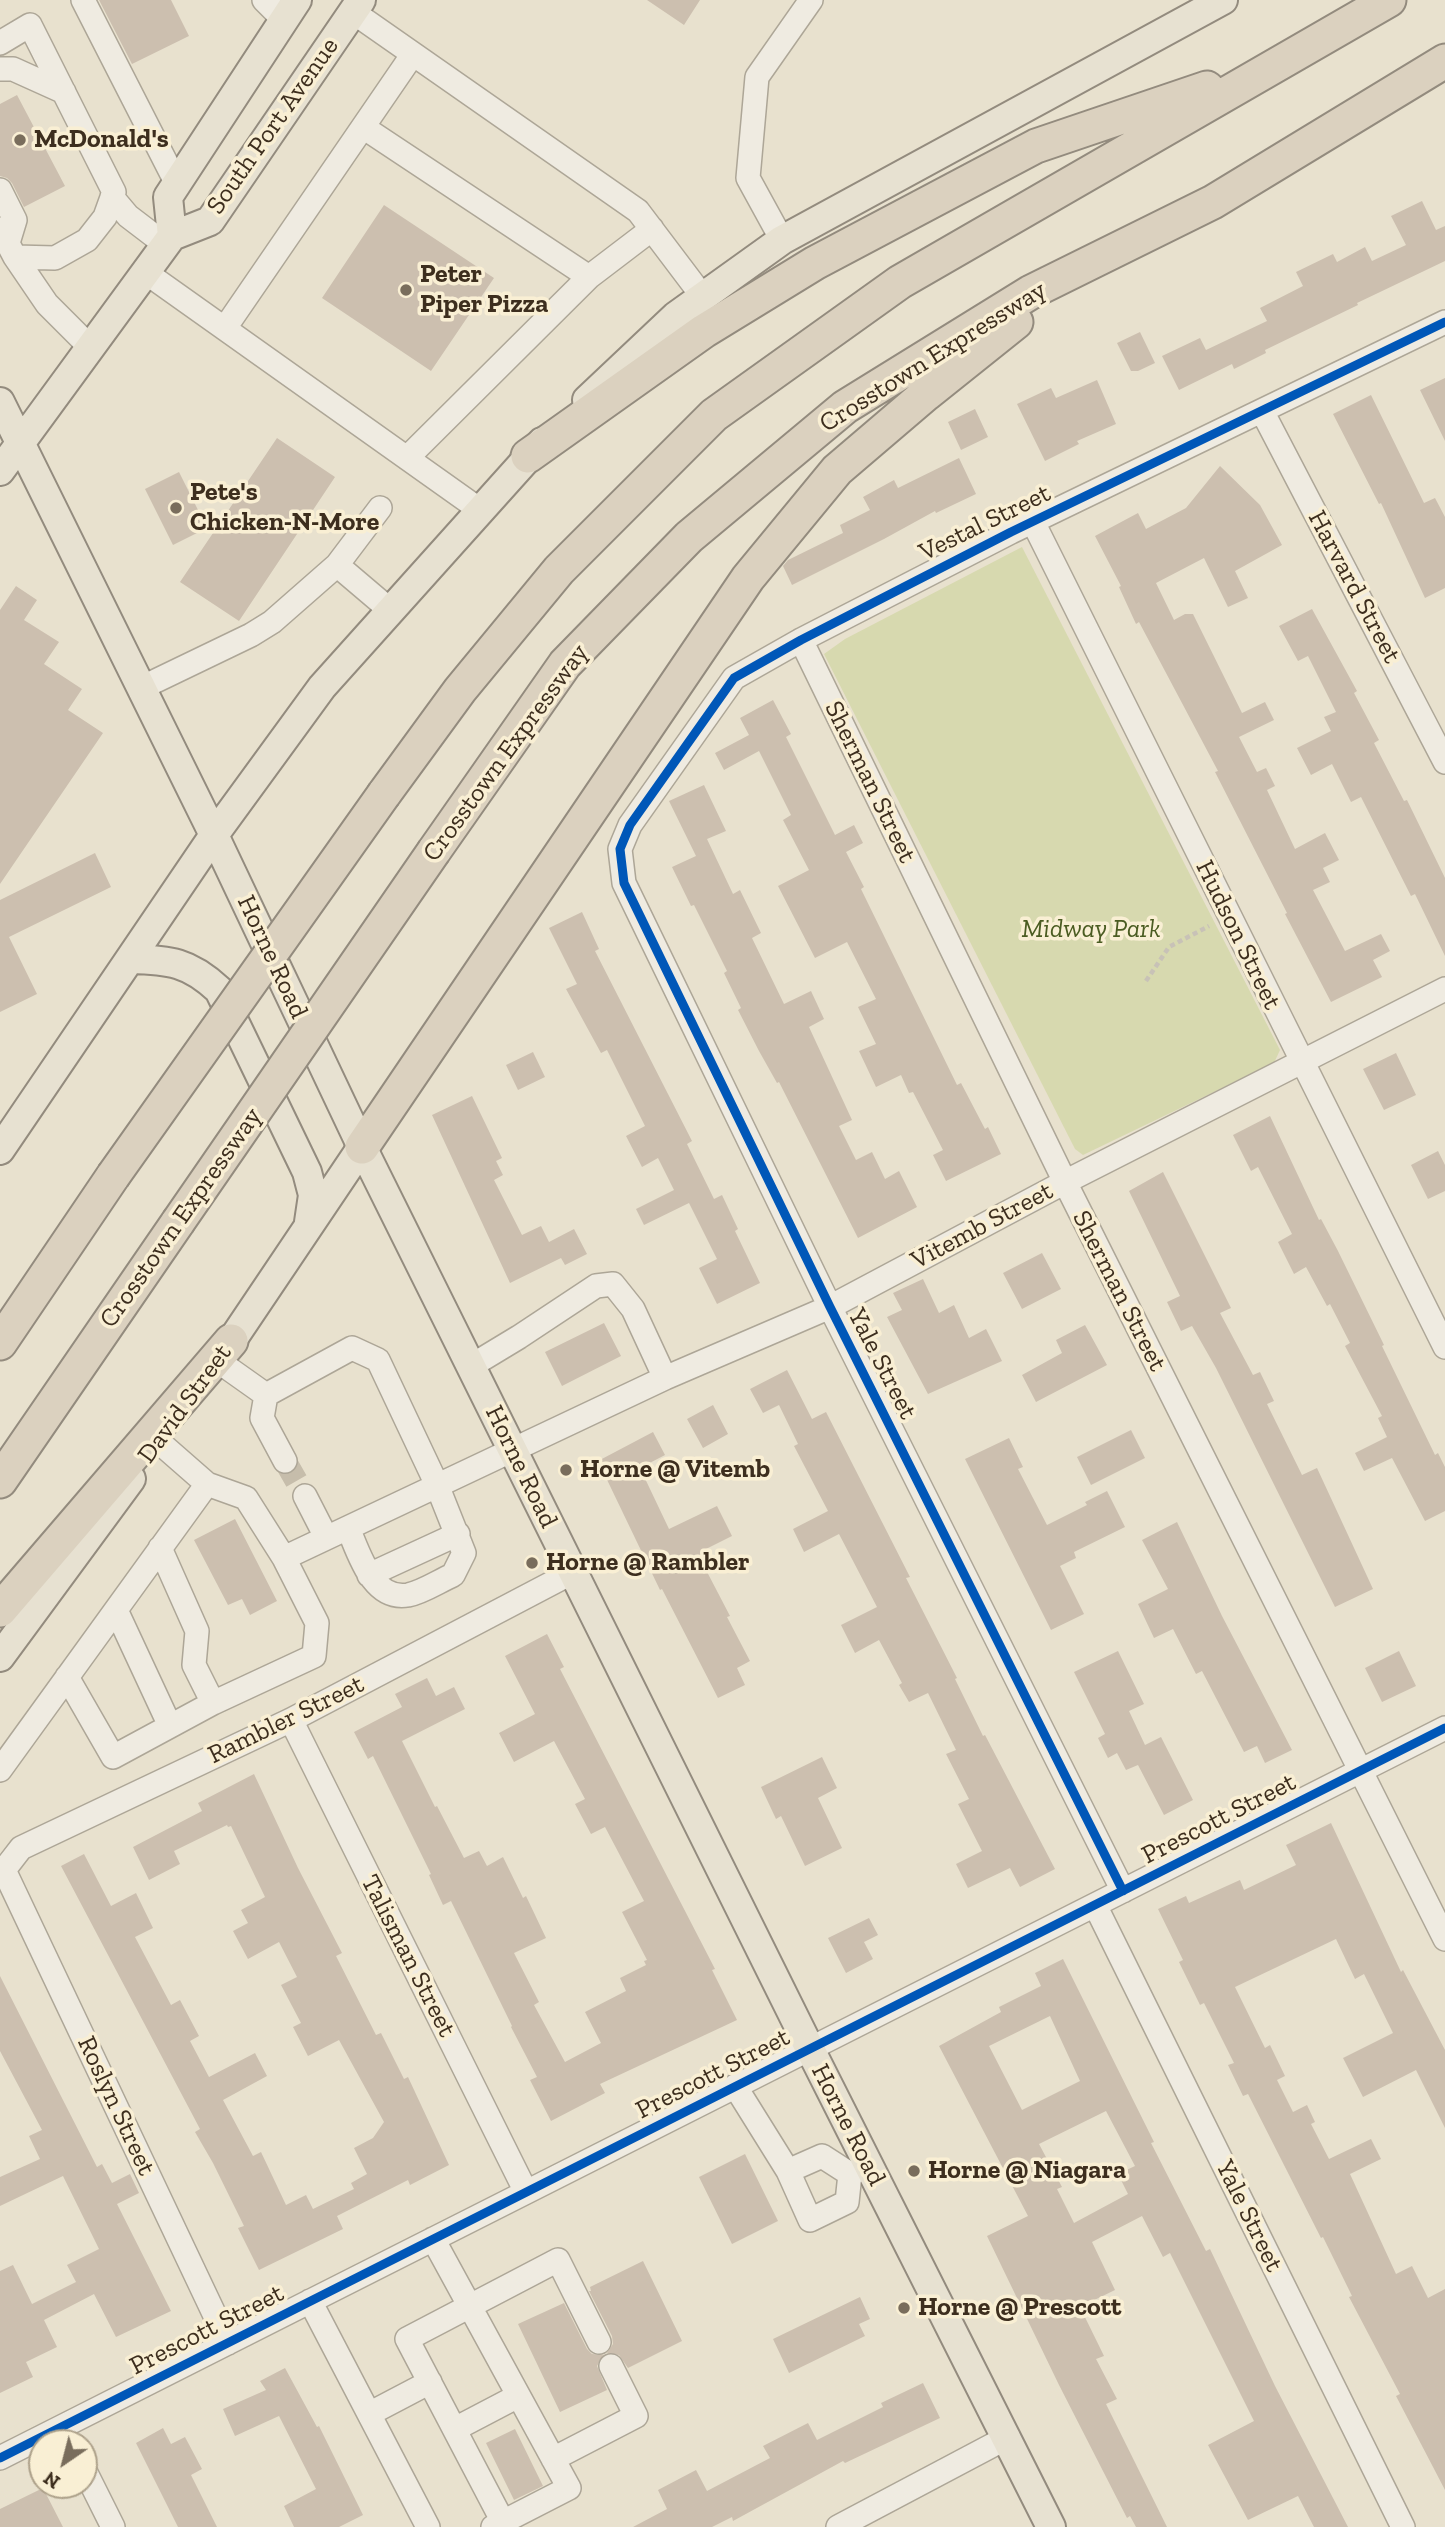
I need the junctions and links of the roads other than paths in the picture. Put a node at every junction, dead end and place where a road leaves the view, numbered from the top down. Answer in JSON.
{"nodes":[{"id":1,"x":83,"y":0,"type":"edge"},
{"id":2,"x":264,"y":0,"type":"edge"},
{"id":3,"x":811,"y":0,"type":"edge"},
{"id":4,"x":1223,"y":0,"type":"edge"},
{"id":5,"x":1389,"y":0,"type":"edge"},
{"id":6,"x":357,"y":6,"type":"edge"},
{"id":7,"x":291,"y":10,"type":"edge"},
{"id":8,"x":0,"y":43,"type":"edge"},
{"id":9,"x":412,"y":54,"type":"junction"},
{"id":10,"x":1445,"y":61,"type":"edge"},
{"id":11,"x":1279,"y":63,"type":"junction"},
{"id":12,"x":0,"y":69,"type":"edge"},
{"id":13,"x":64,"y":92,"type":"junction"},
{"id":14,"x":362,"y":127,"type":"junction"},
{"id":15,"x":177,"y":184,"type":"junction"},
{"id":16,"x":0,"y":190,"type":"edge"},
{"id":17,"x":112,"y":197,"type":"junction"},
{"id":18,"x":652,"y":229,"type":"junction"},
{"id":19,"x":169,"y":240,"type":"junction"},
{"id":20,"x":782,"y":240,"type":"junction"},
{"id":21,"x":7,"y":243,"type":"edge"},
{"id":22,"x":1091,"y":262,"type":"junction"},
{"id":23,"x":145,"y":272,"type":"junction"},
{"id":24,"x":589,"y":277,"type":"junction"},
{"id":25,"x":703,"y":297,"type":"junction"},
{"id":26,"x":1445,"y":322,"type":"edge"},
{"id":27,"x":225,"y":328,"type":"junction"},
{"id":28,"x":90,"y":347,"type":"junction"},
{"id":29,"x":0,"y":402,"type":"edge"},
{"id":30,"x":1262,"y":411,"type":"junction"},
{"id":31,"x":19,"y":442,"type":"junction"},
{"id":32,"x":528,"y":456,"type":"junction"},
{"id":33,"x":407,"y":458,"type":"junction"},
{"id":34,"x":0,"y":471,"type":"edge"},
{"id":35,"x":380,"y":508,"type":"dead end"},
{"id":36,"x":480,"y":510,"type":"junction"},
{"id":37,"x":1033,"y":522,"type":"junction"},
{"id":38,"x":337,"y":565,"type":"junction"},
{"id":39,"x":390,"y":610,"type":"junction"},
{"id":40,"x":801,"y":640,"type":"junction"},
{"id":41,"x":141,"y":688,"type":"junction"},
{"id":42,"x":1445,"y":762,"type":"edge"},
{"id":43,"x":214,"y":835,"type":"junction"},
{"id":44,"x":620,"y":849,"type":"joint"},
{"id":45,"x":130,"y":959,"type":"junction"},
{"id":46,"x":1445,"y":989,"type":"edge"},
{"id":47,"x":1301,"y":1061,"type":"junction"},
{"id":48,"x":362,"y":1147,"type":"junction"},
{"id":49,"x":0,"y":1150,"type":"edge"},
{"id":50,"x":1065,"y":1182,"type":"junction"},
{"id":51,"x":308,"y":1225,"type":"junction"},
{"id":52,"x":830,"y":1307,"type":"junction"},
{"id":53,"x":0,"y":1343,"type":"edge"},
{"id":54,"x":1445,"y":1347,"type":"edge"},
{"id":55,"x":224,"y":1351,"type":"junction"},
{"id":56,"x":471,"y":1366,"type":"junction"},
{"id":57,"x":665,"y":1378,"type":"junction"},
{"id":58,"x":266,"y":1395,"type":"junction"},
{"id":59,"x":159,"y":1442,"type":"junction"},
{"id":60,"x":513,"y":1450,"type":"junction"},
{"id":61,"x":285,"y":1461,"type":"tunnel mouth"},
{"id":62,"x":0,"y":1481,"type":"edge"},
{"id":63,"x":207,"y":1484,"type":"junction"},
{"id":64,"x":438,"y":1485,"type":"junction"},
{"id":65,"x":306,"y":1496,"type":"tunnel mouth"},
{"id":66,"x":348,"y":1528,"type":"junction"},
{"id":67,"x":458,"y":1534,"type":"junction"},
{"id":68,"x":326,"y":1538,"type":"junction"},
{"id":69,"x":160,"y":1548,"type":"junction"},
{"id":70,"x":284,"y":1559,"type":"junction"},
{"id":71,"x":573,"y":1573,"type":"junction"},
{"id":72,"x":369,"y":1575,"type":"junction"},
{"id":73,"x":116,"y":1609,"type":"junction"},
{"id":74,"x":0,"y":1610,"type":"edge"},
{"id":75,"x":0,"y":1657,"type":"edge"},
{"id":76,"x":67,"y":1677,"type":"junction"},
{"id":77,"x":213,"y":1703,"type":"junction"},
{"id":78,"x":291,"y":1720,"type":"junction"},
{"id":79,"x":170,"y":1726,"type":"junction"},
{"id":80,"x":1445,"y":1728,"type":"edge"},
{"id":81,"x":0,"y":1770,"type":"edge"},
{"id":82,"x":1361,"y":1771,"type":"junction"},
{"id":83,"x":4,"y":1870,"type":"joint"},
{"id":84,"x":1122,"y":1891,"type":"junction"},
{"id":85,"x":1095,"y":1905,"type":"junction"},
{"id":86,"x":1445,"y":1939,"type":"edge"},
{"id":87,"x":810,"y":2049,"type":"junction"},
{"id":88,"x":735,"y":2086,"type":"junction"},
{"id":89,"x":860,"y":2170,"type":"junction"},
{"id":90,"x":788,"y":2171,"type":"junction"},
{"id":91,"x":526,"y":2192,"type":"junction"},
{"id":92,"x":433,"y":2239,"type":"junction"},
{"id":93,"x":310,"y":2301,"type":"junction"},
{"id":94,"x":470,"y":2307,"type":"junction"},
{"id":95,"x":599,"y":2342,"type":"dead end"},
{"id":96,"x":228,"y":2343,"type":"junction"},
{"id":97,"x":611,"y":2366,"type":"dead end"},
{"id":98,"x":430,"y":2382,"type":"junction"},
{"id":99,"x":518,"y":2396,"type":"junction"},
{"id":100,"x":369,"y":2414,"type":"junction"},
{"id":101,"x":78,"y":2429,"type":"edge"},
{"id":102,"x":455,"y":2429,"type":"junction"},
{"id":103,"x":1008,"y":2437,"type":"junction"},
{"id":104,"x":28,"y":2448,"type":"edge"},
{"id":105,"x":0,"y":2458,"type":"edge"},
{"id":106,"x":553,"y":2459,"type":"junction"},
{"id":107,"x":98,"y":2497,"type":"edge"},
{"id":108,"x":498,"y":2524,"type":"edge"},
{"id":109,"x":113,"y":2527,"type":"edge"},
{"id":110,"x":428,"y":2527,"type":"edge"},
{"id":111,"x":838,"y":2527,"type":"edge"},
{"id":112,"x":1051,"y":2527,"type":"edge"},
{"id":113,"x":1403,"y":2527,"type":"edge"}],
"edges":[{"from":1,"to":15,"type":"street"},
{"from":2,"to":7,"type":"street"},
{"from":3,"to":20,"type":"street"},
{"from":4,"to":20,"type":"main road"},
{"from":5,"to":11,"type":"highway"},
{"from":6,"to":9,"type":"street"},
{"from":6,"to":19,"type":"main road","name":"South Port Avenue"},
{"from":7,"to":15,"type":"main road","name":"South Port Avenue"},
{"from":8,"to":13,"type":"street"},
{"from":9,"to":14,"type":"street"},
{"from":9,"to":18,"type":"street"},
{"from":10,"to":22,"type":"highway","name":"Crosstown Expressway"},
{"from":11,"to":32,"type":"highway"},
{"from":11,"to":53,"type":"highway","bridge":true},
{"from":12,"to":13,"type":"street"},
{"from":13,"to":17,"type":"street"},
{"from":14,"to":24,"type":"street"},
{"from":14,"to":27,"type":"street"},
{"from":15,"to":19,"type":"main road","name":"South Port Avenue"},
{"from":16,"to":21,"type":"street"},
{"from":17,"to":19,"type":"street"},
{"from":17,"to":21,"type":"street"},
{"from":18,"to":24,"type":"street"},
{"from":18,"to":25,"type":"street"},
{"from":19,"to":23,"type":"main road"},
{"from":20,"to":25,"type":"main road"},
{"from":21,"to":28,"type":"street"},
{"from":22,"to":48,"type":"highway"},
{"from":22,"to":62,"type":"highway","name":"Crosstown Expressway","bridge":true},
{"from":23,"to":27,"type":"street"},
{"from":23,"to":28,"type":"main road"},
{"from":24,"to":33,"type":"street"},
{"from":25,"to":32,"type":"main road"},
{"from":26,"to":30,"type":"street","name":"Vestal Street"},
{"from":27,"to":33,"type":"street"},
{"from":28,"to":31,"type":"main road"},
{"from":29,"to":31,"type":"main road","name":"Horne Road"},
{"from":30,"to":37,"type":"street","name":"Vestal Street"},
{"from":30,"to":42,"type":"street","name":"Harvard Street"},
{"from":31,"to":34,"type":"main road"},
{"from":31,"to":41,"type":"main road","name":"Horne Road"},
{"from":32,"to":36,"type":"main road"},
{"from":33,"to":36,"type":"street"},
{"from":35,"to":38,"type":"street"},
{"from":36,"to":39,"type":"main road"},
{"from":37,"to":40,"type":"street","name":"Vestal Street"},
{"from":37,"to":47,"type":"street","name":"Hudson Street"},
{"from":38,"to":39,"type":"street"},
{"from":38,"to":41,"type":"street"},
{"from":39,"to":43,"type":"main road"},
{"from":40,"to":44,"type":"street","name":"Vestal Street"},
{"from":40,"to":50,"type":"street","name":"Sherman Street"},
{"from":41,"to":43,"type":"main road","name":"Horne Road"},
{"from":43,"to":45,"type":"main road"},
{"from":43,"to":48,"type":"main road","name":"Horne Road"},
{"from":44,"to":52,"type":"street","name":"Yale Street"},
{"from":45,"to":49,"type":"main road"},
{"from":45,"to":51,"type":"main road"},
{"from":46,"to":47,"type":"street","name":"Vitemb Street"},
{"from":47,"to":50,"type":"street","name":"Vitemb Street"},
{"from":47,"to":54,"type":"street","name":"Hudson Street"},
{"from":48,"to":51,"type":"main road","name":"David Street"},
{"from":48,"to":56,"type":"main road","name":"Horne Road"},
{"from":50,"to":52,"type":"street","name":"Vitemb Street"},
{"from":50,"to":82,"type":"street","name":"Sherman Street"},
{"from":51,"to":55,"type":"main road","name":"David Street"},
{"from":52,"to":57,"type":"street","name":"Vitemb Street"},
{"from":52,"to":84,"type":"street","name":"Yale Street"},
{"from":55,"to":58,"type":"street"},
{"from":55,"to":59,"type":"main road","name":"David Street"},
{"from":55,"to":74,"type":"highway"},
{"from":56,"to":57,"type":"street"},
{"from":56,"to":60,"type":"main road","name":"Horne Road"},
{"from":57,"to":60,"type":"street","name":"Vitemb Street"},
{"from":58,"to":61,"type":"street"},
{"from":58,"to":64,"type":"street"},
{"from":59,"to":63,"type":"street"},
{"from":59,"to":75,"type":"main road","name":"David Street"},
{"from":60,"to":64,"type":"street","name":"Vitemb Street"},
{"from":60,"to":71,"type":"main road","name":"Horne Road"},
{"from":63,"to":69,"type":"street"},
{"from":63,"to":70,"type":"street"},
{"from":64,"to":66,"type":"street","name":"Vitemb Street"},
{"from":64,"to":67,"type":"street"},
{"from":65,"to":68,"type":"street"},
{"from":66,"to":68,"type":"street","name":"Vitemb Street"},
{"from":66,"to":72,"type":"street"},
{"from":67,"to":72,"type":"street"},
{"from":67,"to":72,"type":"street"},
{"from":68,"to":70,"type":"street","name":"Vitemb Street"},
{"from":69,"to":73,"type":"street"},
{"from":69,"to":77,"type":"street"},
{"from":70,"to":77,"type":"street"},
{"from":71,"to":78,"type":"street","name":"Rambler Street"},
{"from":71,"to":87,"type":"main road","name":"Horne Road"},
{"from":73,"to":76,"type":"street"},
{"from":73,"to":79,"type":"street"},
{"from":76,"to":79,"type":"street"},
{"from":76,"to":81,"type":"street"},
{"from":77,"to":79,"type":"street"},
{"from":78,"to":83,"type":"street","name":"Rambler Street"},
{"from":78,"to":91,"type":"street","name":"Talisman Street"},
{"from":80,"to":82,"type":"street","name":"Prescott Street"},
{"from":82,"to":84,"type":"street","name":"Prescott Street"},
{"from":82,"to":86,"type":"street","name":"Sherman Street"},
{"from":83,"to":96,"type":"street","name":"Roslyn Street"},
{"from":84,"to":85,"type":"street","name":"Prescott Street"},
{"from":85,"to":87,"type":"street","name":"Prescott Street"},
{"from":85,"to":113,"type":"street","name":"Yale Street"},
{"from":87,"to":88,"type":"street","name":"Prescott Street"},
{"from":87,"to":89,"type":"main road","name":"Horne Road"},
{"from":88,"to":90,"type":"street"},
{"from":88,"to":91,"type":"street","name":"Prescott Street"},
{"from":89,"to":90,"type":"street"},
{"from":89,"to":90,"type":"street"},
{"from":89,"to":103,"type":"main road","name":"Horne Road"},
{"from":91,"to":92,"type":"street","name":"Prescott Street"},
{"from":92,"to":93,"type":"street","name":"Prescott Street"},
{"from":92,"to":94,"type":"street"},
{"from":93,"to":96,"type":"street","name":"Prescott Street"},
{"from":93,"to":100,"type":"street"},
{"from":94,"to":95,"type":"street"},
{"from":94,"to":98,"type":"street"},
{"from":94,"to":99,"type":"street"},
{"from":96,"to":101,"type":"street","name":"Prescott Street"},
{"from":97,"to":106,"type":"street"},
{"from":98,"to":100,"type":"street"},
{"from":98,"to":102,"type":"street"},
{"from":99,"to":102,"type":"street"},
{"from":99,"to":106,"type":"street"},
{"from":100,"to":110,"type":"street"},
{"from":102,"to":108,"type":"street"},
{"from":103,"to":111,"type":"street"},
{"from":103,"to":112,"type":"main road","name":"Horne Road"},
{"from":104,"to":105,"type":"street","name":"Prescott Street"},
{"from":106,"to":108,"type":"street"},
{"from":107,"to":109,"type":"street"}]}
